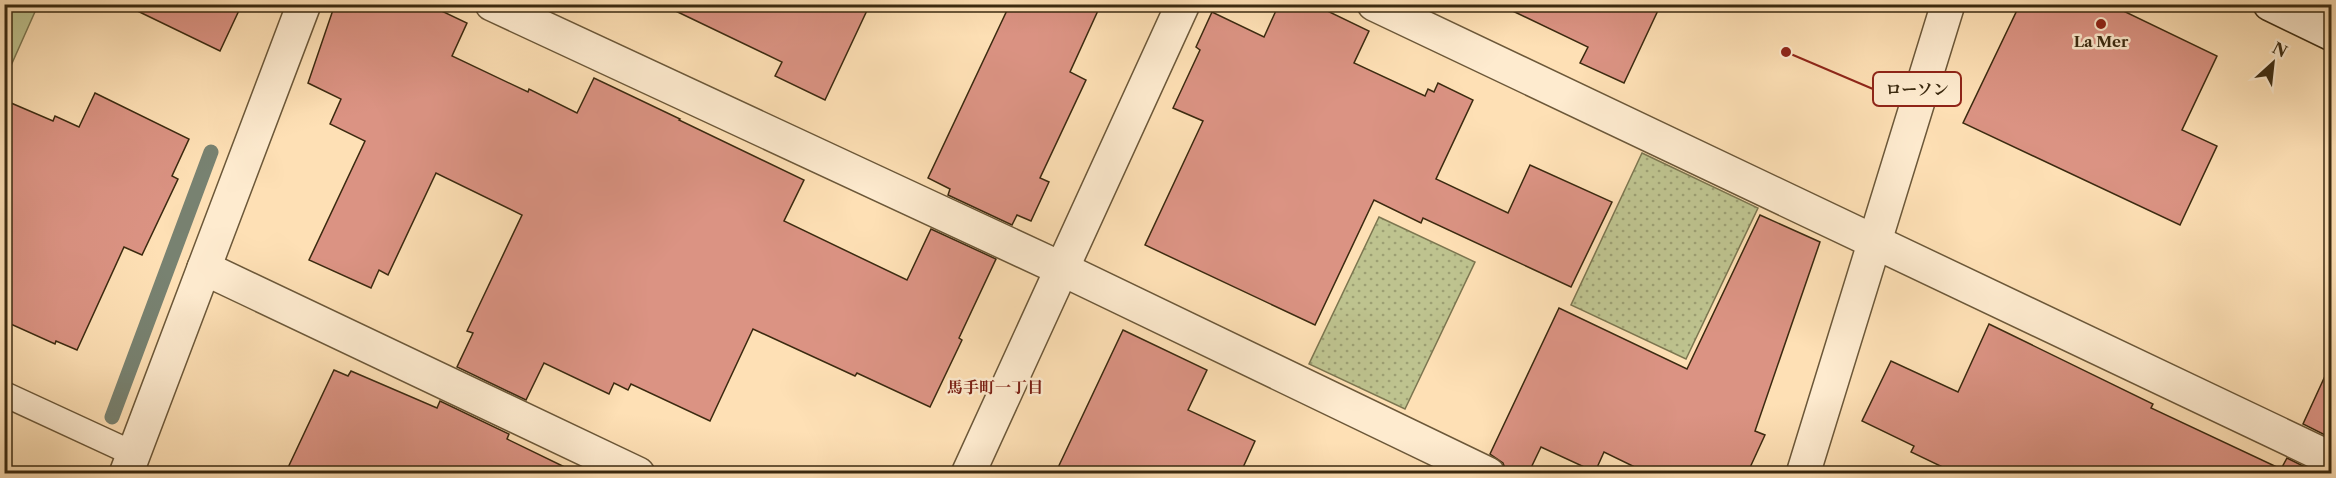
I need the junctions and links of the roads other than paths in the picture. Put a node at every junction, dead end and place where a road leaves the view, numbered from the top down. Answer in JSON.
{"nodes":[{"id":1,"x":304,"y":4,"type":"edge"},
{"id":2,"x":492,"y":4,"type":"edge"},
{"id":3,"x":1183,"y":4,"type":"edge"},
{"id":4,"x":1374,"y":4,"type":"edge"},
{"id":5,"x":1948,"y":4,"type":"edge"},
{"id":6,"x":2270,"y":4,"type":"edge"},
{"id":7,"x":2331,"y":34,"type":"edge"},
{"id":8,"x":1873,"y":243,"type":"junction"},
{"id":9,"x":204,"y":267,"type":"junction"},
{"id":10,"x":1062,"y":270,"type":"junction"},
{"id":11,"x":4,"y":394,"type":"edge"},
{"id":12,"x":2331,"y":459,"type":"edge"},
{"id":13,"x":130,"y":464,"type":"edge"},
{"id":14,"x":638,"y":474,"type":"edge"},
{"id":15,"x":968,"y":474,"type":"edge"},
{"id":16,"x":1488,"y":474,"type":"edge"},
{"id":17,"x":1803,"y":474,"type":"edge"}],
"edges":[{"from":1,"to":9,"type":"street"},
{"from":2,"to":10,"type":"street"},
{"from":3,"to":10,"type":"street"},
{"from":4,"to":8,"type":"street"},
{"from":5,"to":8,"type":"street"},
{"from":6,"to":7,"type":"street"},
{"from":8,"to":12,"type":"street"},
{"from":8,"to":17,"type":"street"},
{"from":9,"to":13,"type":"street"},
{"from":9,"to":14,"type":"street"},
{"from":10,"to":15,"type":"street"},
{"from":10,"to":16,"type":"street"},
{"from":11,"to":13,"type":"lane"}]}
